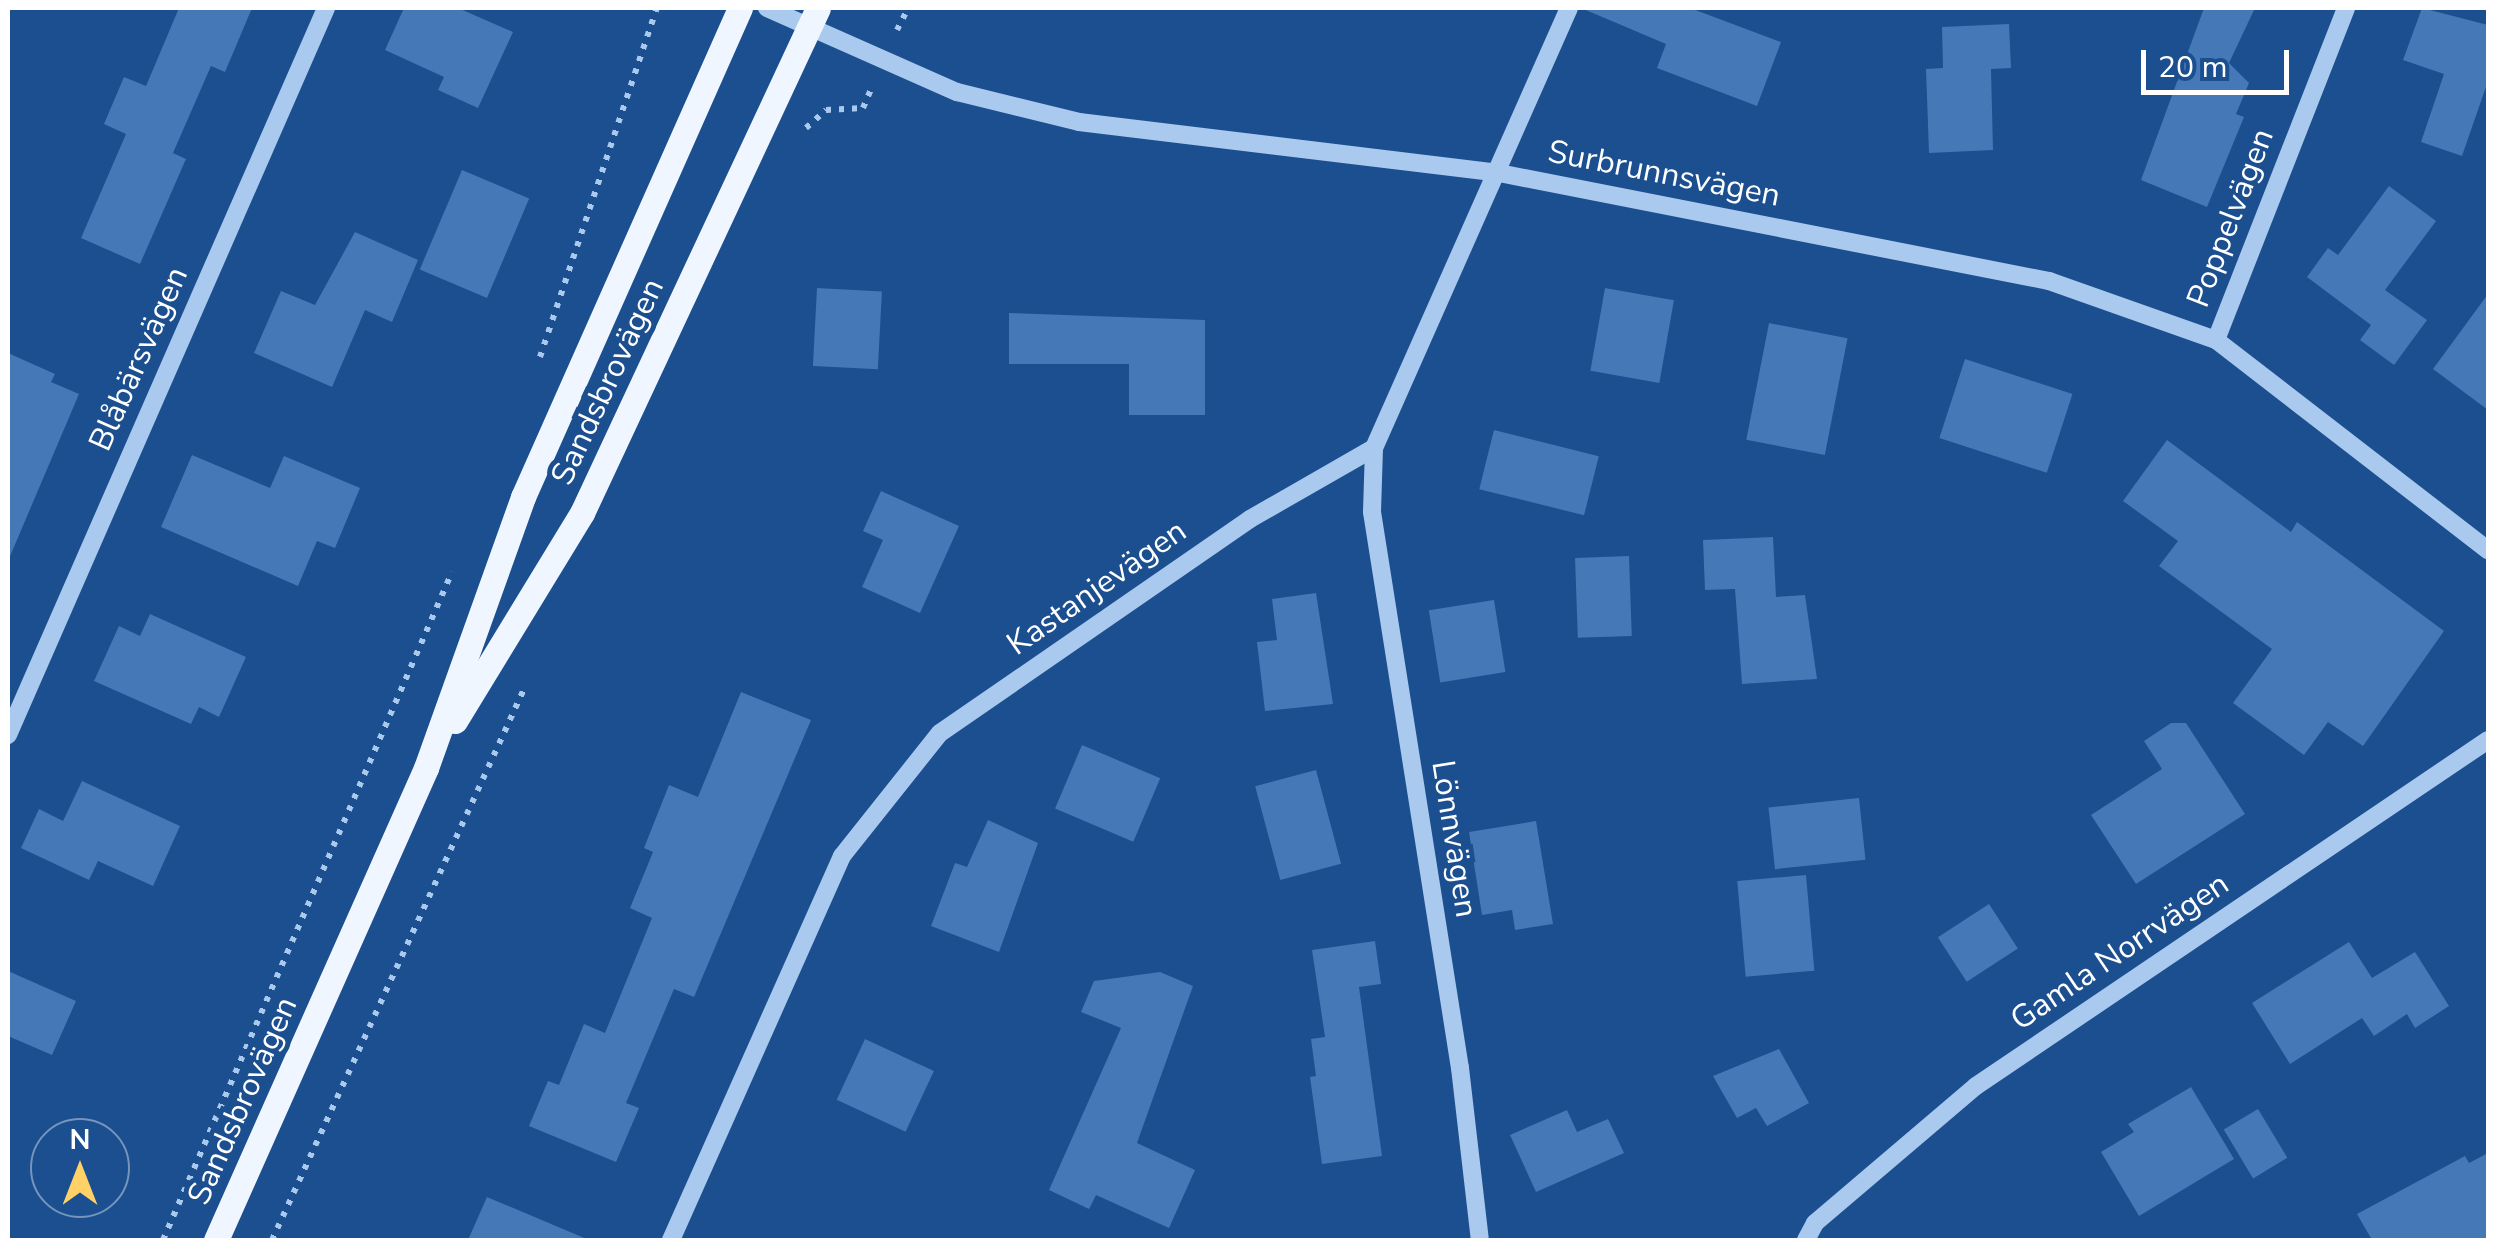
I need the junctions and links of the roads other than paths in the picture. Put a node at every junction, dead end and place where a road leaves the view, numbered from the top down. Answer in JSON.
{"nodes":[{"id":1,"x":326,"y":8,"type":"edge"},
{"id":2,"x":740,"y":8,"type":"edge"},
{"id":3,"x":768,"y":8,"type":"edge"},
{"id":4,"x":1569,"y":8,"type":"edge"},
{"id":5,"x":2346,"y":8,"type":"edge"},
{"id":6,"x":814,"y":18,"type":"edge"},
{"id":7,"x":1499,"y":173,"type":"junction"},
{"id":8,"x":2216,"y":340,"type":"junction"},
{"id":9,"x":1374,"y":448,"type":"junction"},
{"id":10,"x":2488,"y":550,"type":"edge"},
{"id":11,"x":8,"y":735,"type":"edge"},
{"id":12,"x":2488,"y":740,"type":"edge"},
{"id":13,"x":426,"y":768,"type":"junction"},
{"id":14,"x":216,"y":1240,"type":"edge"},
{"id":15,"x":671,"y":1240,"type":"edge"},
{"id":16,"x":1480,"y":1240,"type":"edge"},
{"id":17,"x":1806,"y":1240,"type":"edge"}],
"edges":[{"from":1,"to":11,"type":"street","name":"Blåbärsvägen"},
{"from":2,"to":13,"type":"main road","name":"Sandsbrovägen"},
{"from":3,"to":6,"type":"street","name":"Surbrunnsvägen"},
{"from":4,"to":7,"type":"street"},
{"from":5,"to":8,"type":"street","name":"Poppelvägen"},
{"from":6,"to":7,"type":"street","name":"Surbrunnsvägen"},
{"from":6,"to":13,"type":"main road","name":"Sandsbrovägen"},
{"from":7,"to":8,"type":"street","name":"Surbrunnsvägen"},
{"from":7,"to":9,"type":"street"},
{"from":8,"to":10,"type":"street","name":"Surbrunnsvägen"},
{"from":9,"to":15,"type":"street","name":"Kastanjevägen"},
{"from":9,"to":16,"type":"street","name":"Lönnvägen"},
{"from":12,"to":17,"type":"street","name":"Gamla Norrvägen"},
{"from":13,"to":14,"type":"main road","name":"Sandsbrovägen"}]}
